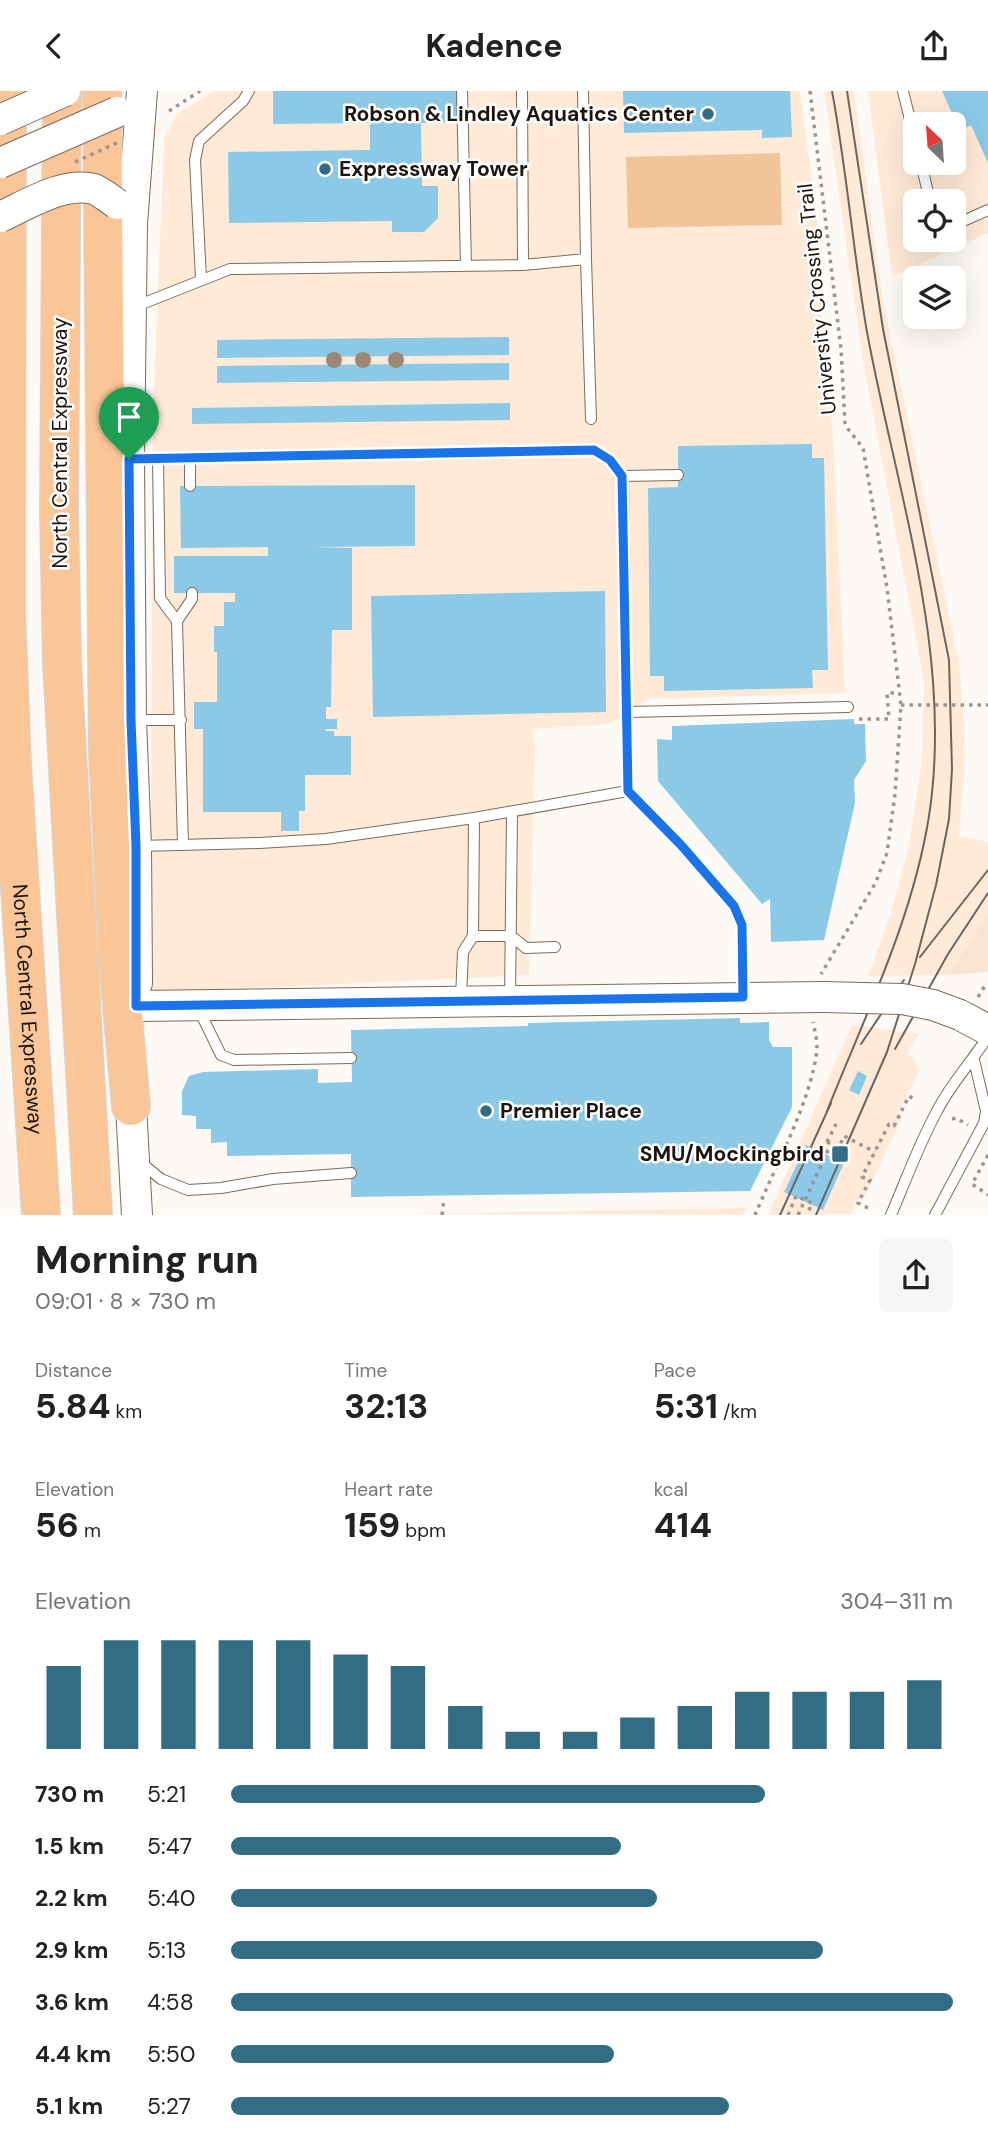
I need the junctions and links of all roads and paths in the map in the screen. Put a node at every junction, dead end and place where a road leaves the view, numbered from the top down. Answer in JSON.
{"nodes":[{"id":1,"x":7,"y":91,"type":"edge"},
{"id":2,"x":63,"y":91,"type":"edge"},
{"id":3,"x":200,"y":91,"type":"edge"},
{"id":4,"x":249,"y":91,"type":"edge"},
{"id":5,"x":462,"y":91,"type":"edge"},
{"id":6,"x":522,"y":91,"type":"edge"},
{"id":7,"x":583,"y":91,"type":"edge"},
{"id":8,"x":810,"y":91,"type":"edge"},
{"id":9,"x":903,"y":91,"type":"edge"},
{"id":10,"x":139,"y":100,"type":"edge"},
{"id":11,"x":908,"y":112,"type":"edge"},
{"id":12,"x":0,"y":120,"type":"edge"},
{"id":13,"x":0,"y":163,"type":"edge"},
{"id":14,"x":988,"y":210,"type":"edge"},
{"id":15,"x":125,"y":214,"type":"junction"},
{"id":16,"x":0,"y":217,"type":"edge"},
{"id":17,"x":966,"y":220,"type":"edge"},
{"id":18,"x":586,"y":259,"type":"junction"},
{"id":19,"x":523,"y":265,"type":"junction"},
{"id":20,"x":466,"y":266,"type":"junction"},
{"id":21,"x":201,"y":279,"type":"junction"},
{"id":22,"x":131,"y":308,"type":"junction"},
{"id":23,"x":591,"y":419,"type":"dead end"},
{"id":24,"x":190,"y":458,"type":"junction"},
{"id":25,"x":144,"y":459,"type":"junction"},
{"id":26,"x":678,"y":475,"type":"dead end"},
{"id":27,"x":622,"y":476,"type":"junction"},
{"id":28,"x":190,"y":486,"type":"dead end"},
{"id":29,"x":192,"y":593,"type":"dead end"},
{"id":30,"x":177,"y":621,"type":"junction"},
{"id":31,"x":899,"y":693,"type":"junction"},
{"id":32,"x":901,"y":705,"type":"junction"},
{"id":33,"x":988,"y":705,"type":"edge"},
{"id":34,"x":848,"y":707,"type":"dead end"},
{"id":35,"x":627,"y":712,"type":"junction"},
{"id":36,"x":858,"y":719,"type":"dead end"},
{"id":37,"x":131,"y":720,"type":"junction"},
{"id":38,"x":181,"y":720,"type":"junction"},
{"id":39,"x":628,"y":791,"type":"junction"},
{"id":40,"x":512,"y":812,"type":"junction"},
{"id":41,"x":474,"y":818,"type":"junction"},
{"id":42,"x":183,"y":845,"type":"junction"},
{"id":43,"x":136,"y":846,"type":"junction"},
{"id":44,"x":473,"y":936,"type":"junction"},
{"id":45,"x":511,"y":936,"type":"junction"},
{"id":46,"x":555,"y":947,"type":"dead end"},
{"id":47,"x":986,"y":984,"type":"dead end"},
{"id":48,"x":743,"y":997,"type":"junction"},
{"id":49,"x":818,"y":998,"type":"junction"},
{"id":50,"x":510,"y":1001,"type":"junction"},
{"id":51,"x":461,"y":1002,"type":"junction"},
{"id":52,"x":136,"y":1006,"type":"junction"},
{"id":53,"x":197,"y":1006,"type":"junction"},
{"id":54,"x":969,"y":1007,"type":"junction"},
{"id":55,"x":988,"y":1030,"type":"edge"},
{"id":56,"x":988,"y":1036,"type":"edge"},
{"id":57,"x":351,"y":1058,"type":"dead end"},
{"id":58,"x":974,"y":1060,"type":"junction"},
{"id":59,"x":916,"y":1100,"type":"dead end"},
{"id":60,"x":131,"y":1106,"type":"junction"},
{"id":61,"x":952,"y":1119,"type":"dead end"},
{"id":62,"x":837,"y":1122,"type":"dead end"},
{"id":63,"x":970,"y":1126,"type":"dead end"},
{"id":64,"x":828,"y":1145,"type":"junction"},
{"id":65,"x":875,"y":1152,"type":"junction"},
{"id":66,"x":988,"y":1155,"type":"edge"},
{"id":67,"x":135,"y":1158,"type":"junction"},
{"id":68,"x":351,"y":1173,"type":"dead end"},
{"id":69,"x":988,"y":1195,"type":"edge"},
{"id":70,"x":444,"y":1199,"type":"dead end"},
{"id":71,"x":805,"y":1199,"type":"junction"},
{"id":72,"x":869,"y":1208,"type":"dead end"},
{"id":73,"x":41,"y":1215,"type":"edge"},
{"id":74,"x":93,"y":1215,"type":"edge"},
{"id":75,"x":137,"y":1215,"type":"edge"},
{"id":76,"x":442,"y":1215,"type":"edge"},
{"id":77,"x":755,"y":1215,"type":"edge"},
{"id":78,"x":788,"y":1215,"type":"edge"},
{"id":79,"x":798,"y":1215,"type":"edge"},
{"id":80,"x":807,"y":1215,"type":"edge"},
{"id":81,"x":891,"y":1215,"type":"edge"},
{"id":82,"x":935,"y":1215,"type":"edge"}],
"edges":[{"from":1,"to":73,"type":"highway","name":"North Central Expressway"},
{"from":2,"to":12,"type":"main road","bridge":true},
{"from":2,"to":74,"type":"highway","name":"North Central Expressway"},
{"from":3,"to":10,"type":"path"},
{"from":4,"to":21,"type":"lane"},
{"from":5,"to":20,"type":"lane"},
{"from":6,"to":19,"type":"lane"},
{"from":7,"to":18,"type":"lane"},
{"from":8,"to":31,"type":"path","name":"University Crossing Trail"},
{"from":9,"to":11,"type":"lane"},
{"from":10,"to":13,"type":"main road","bridge":true},
{"from":10,"to":15,"type":"main road"},
{"from":10,"to":60,"type":"highway"},
{"from":14,"to":17,"type":"lane"},
{"from":15,"to":16,"type":"main road","bridge":true},
{"from":15,"to":22,"type":"main road"},
{"from":18,"to":19,"type":"lane"},
{"from":18,"to":23,"type":"lane"},
{"from":19,"to":20,"type":"lane"},
{"from":20,"to":21,"type":"lane"},
{"from":21,"to":22,"type":"lane"},
{"from":22,"to":25,"type":"main road"},
{"from":24,"to":25,"type":"lane"},
{"from":24,"to":27,"type":"lane"},
{"from":24,"to":28,"type":"lane"},
{"from":25,"to":30,"type":"lane"},
{"from":25,"to":37,"type":"main road"},
{"from":26,"to":27,"type":"lane"},
{"from":27,"to":35,"type":"lane"},
{"from":29,"to":30,"type":"lane"},
{"from":30,"to":38,"type":"lane"},
{"from":31,"to":32,"type":"path","name":"University Crossing Trail"},
{"from":31,"to":36,"type":"path"},
{"from":32,"to":33,"type":"path","bridge":true},
{"from":32,"to":49,"type":"path","name":"University Crossing Trail"},
{"from":34,"to":35,"type":"lane"},
{"from":35,"to":39,"type":"lane"},
{"from":37,"to":38,"type":"lane"},
{"from":37,"to":43,"type":"main road"},
{"from":38,"to":42,"type":"lane"},
{"from":39,"to":40,"type":"lane"},
{"from":39,"to":48,"type":"lane"},
{"from":40,"to":41,"type":"lane"},
{"from":40,"to":45,"type":"lane"},
{"from":41,"to":42,"type":"lane"},
{"from":41,"to":44,"type":"lane"},
{"from":42,"to":43,"type":"lane"},
{"from":43,"to":52,"type":"main road"},
{"from":44,"to":45,"type":"lane"},
{"from":44,"to":51,"type":"lane"},
{"from":45,"to":46,"type":"lane"},
{"from":45,"to":50,"type":"lane"},
{"from":47,"to":54,"type":"path"},
{"from":48,"to":49,"type":"main road"},
{"from":48,"to":50,"type":"main road"},
{"from":49,"to":54,"type":"main road","bridge":true},
{"from":49,"to":77,"type":"path"},
{"from":50,"to":51,"type":"main road"},
{"from":51,"to":53,"type":"main road"},
{"from":52,"to":53,"type":"main road"},
{"from":52,"to":60,"type":"main road"},
{"from":53,"to":57,"type":"lane"},
{"from":54,"to":55,"type":"main road"},
{"from":56,"to":58,"type":"lane"},
{"from":58,"to":81,"type":"lane"},
{"from":58,"to":82,"type":"lane"},
{"from":59,"to":65,"type":"path"},
{"from":60,"to":67,"type":"main road"},
{"from":61,"to":63,"type":"path"},
{"from":62,"to":64,"type":"path"},
{"from":64,"to":65,"type":"path","bridge":true},
{"from":64,"to":71,"type":"path"},
{"from":65,"to":72,"type":"path"},
{"from":66,"to":69,"type":"path"},
{"from":67,"to":68,"type":"lane"},
{"from":67,"to":75,"type":"main road"},
{"from":70,"to":76,"type":"path"},
{"from":71,"to":78,"type":"path"},
{"from":71,"to":79,"type":"path"},
{"from":71,"to":80,"type":"path"}]}
